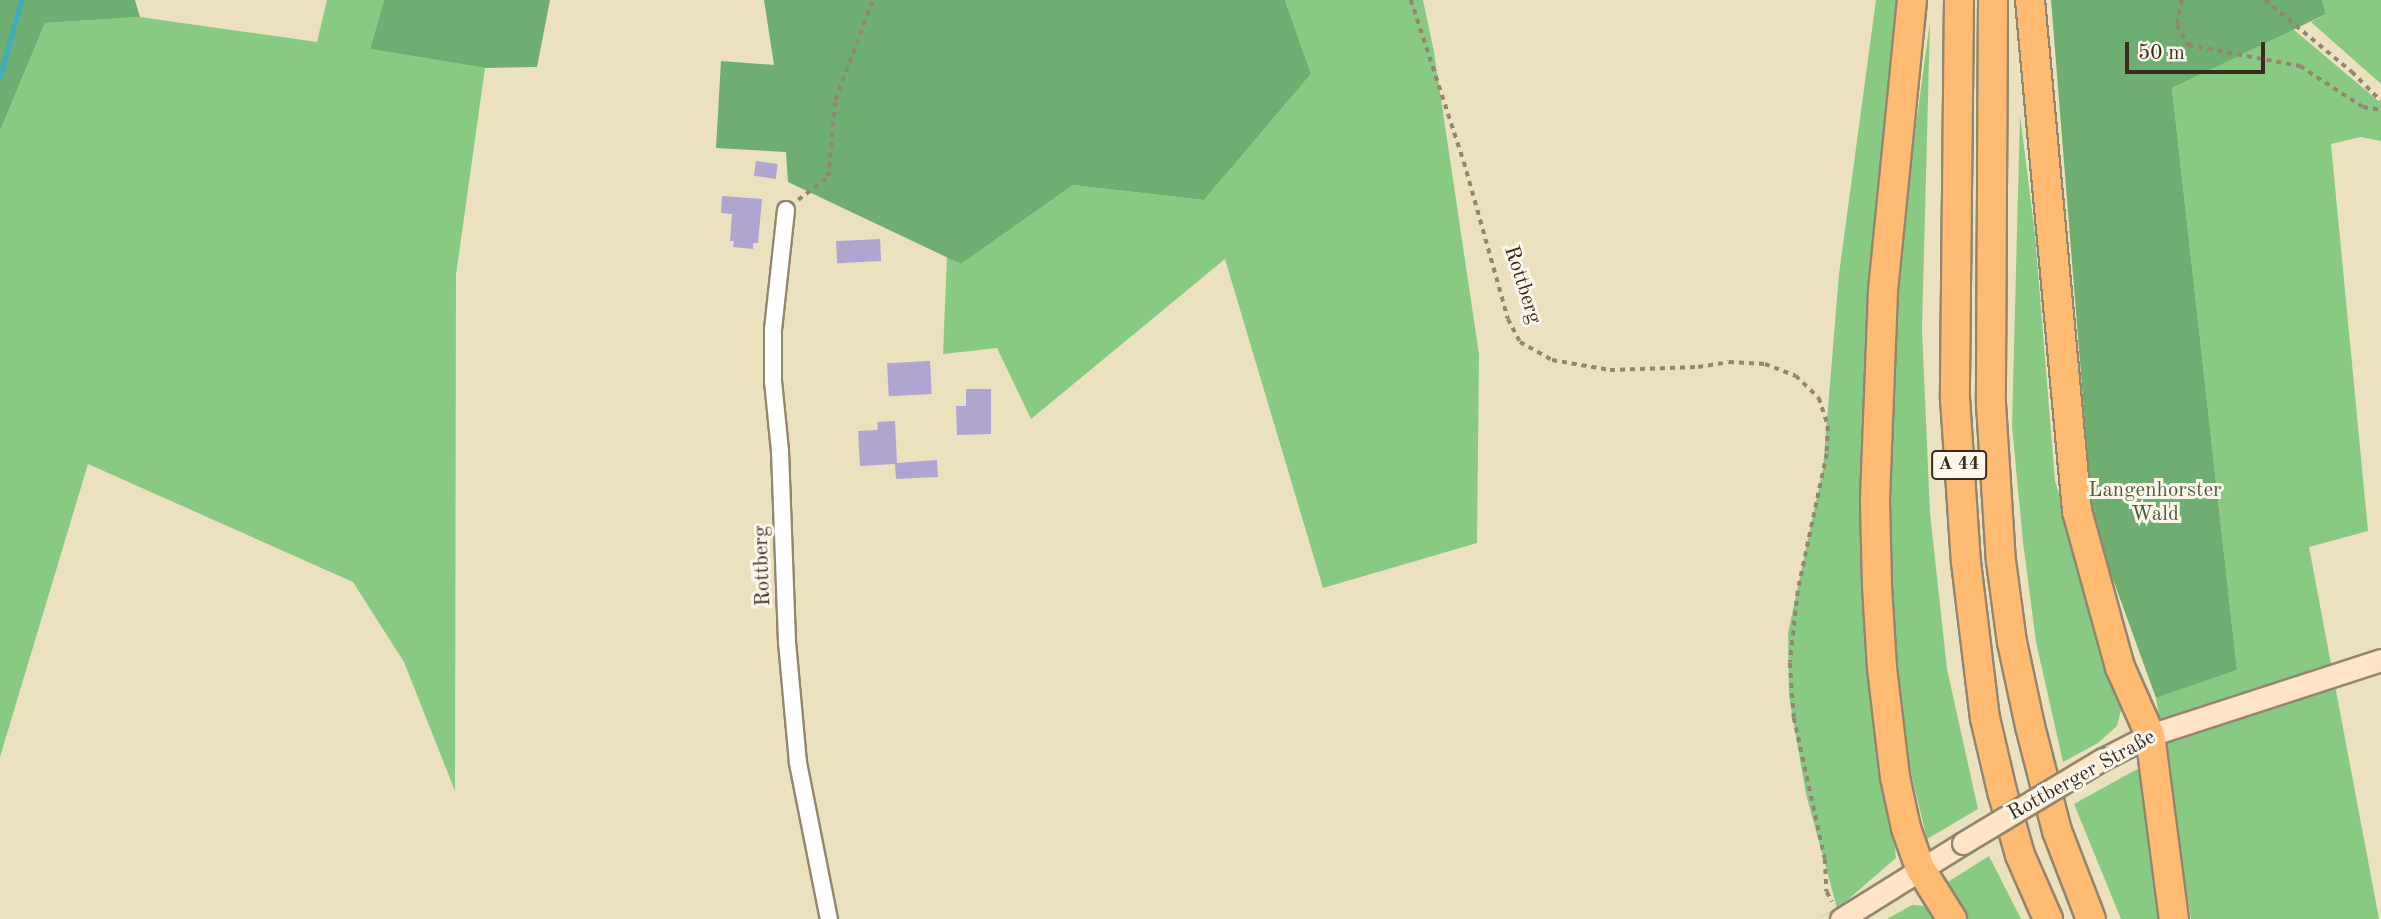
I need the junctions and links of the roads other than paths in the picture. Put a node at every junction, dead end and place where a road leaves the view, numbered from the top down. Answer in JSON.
{"nodes":[{"id":1,"x":1912,"y":0,"type":"edge"},
{"id":2,"x":1959,"y":0,"type":"edge"},
{"id":3,"x":1993,"y":0,"type":"edge"},
{"id":4,"x":2030,"y":0,"type":"edge"},
{"id":5,"x":786,"y":210,"type":"road end"},
{"id":6,"x":2381,"y":660,"type":"edge"},
{"id":7,"x":2150,"y":735,"type":"junction"},
{"id":8,"x":1920,"y":868,"type":"junction"},
{"id":9,"x":1843,"y":918,"type":"edge"},
{"id":10,"x":829,"y":919,"type":"edge"},
{"id":11,"x":1952,"y":919,"type":"edge"},
{"id":12,"x":2048,"y":919,"type":"edge"},
{"id":13,"x":2091,"y":919,"type":"edge"},
{"id":14,"x":2174,"y":919,"type":"edge"}],
"edges":[{"from":1,"to":8,"type":"highway"},
{"from":2,"to":12,"type":"highway","number":"A 44"},
{"from":3,"to":13,"type":"highway","number":"A 44"},
{"from":4,"to":7,"type":"highway"},
{"from":5,"to":10,"type":"street","name":"Rottberg"},
{"from":6,"to":7,"type":"main road","name":"Rottberger Straße"},
{"from":7,"to":8,"type":"main road","name":"Rottberger Straße","bridge":true},
{"from":7,"to":14,"type":"highway"},
{"from":8,"to":9,"type":"main road","name":"Rottberger Straße"},
{"from":8,"to":11,"type":"highway"}]}
